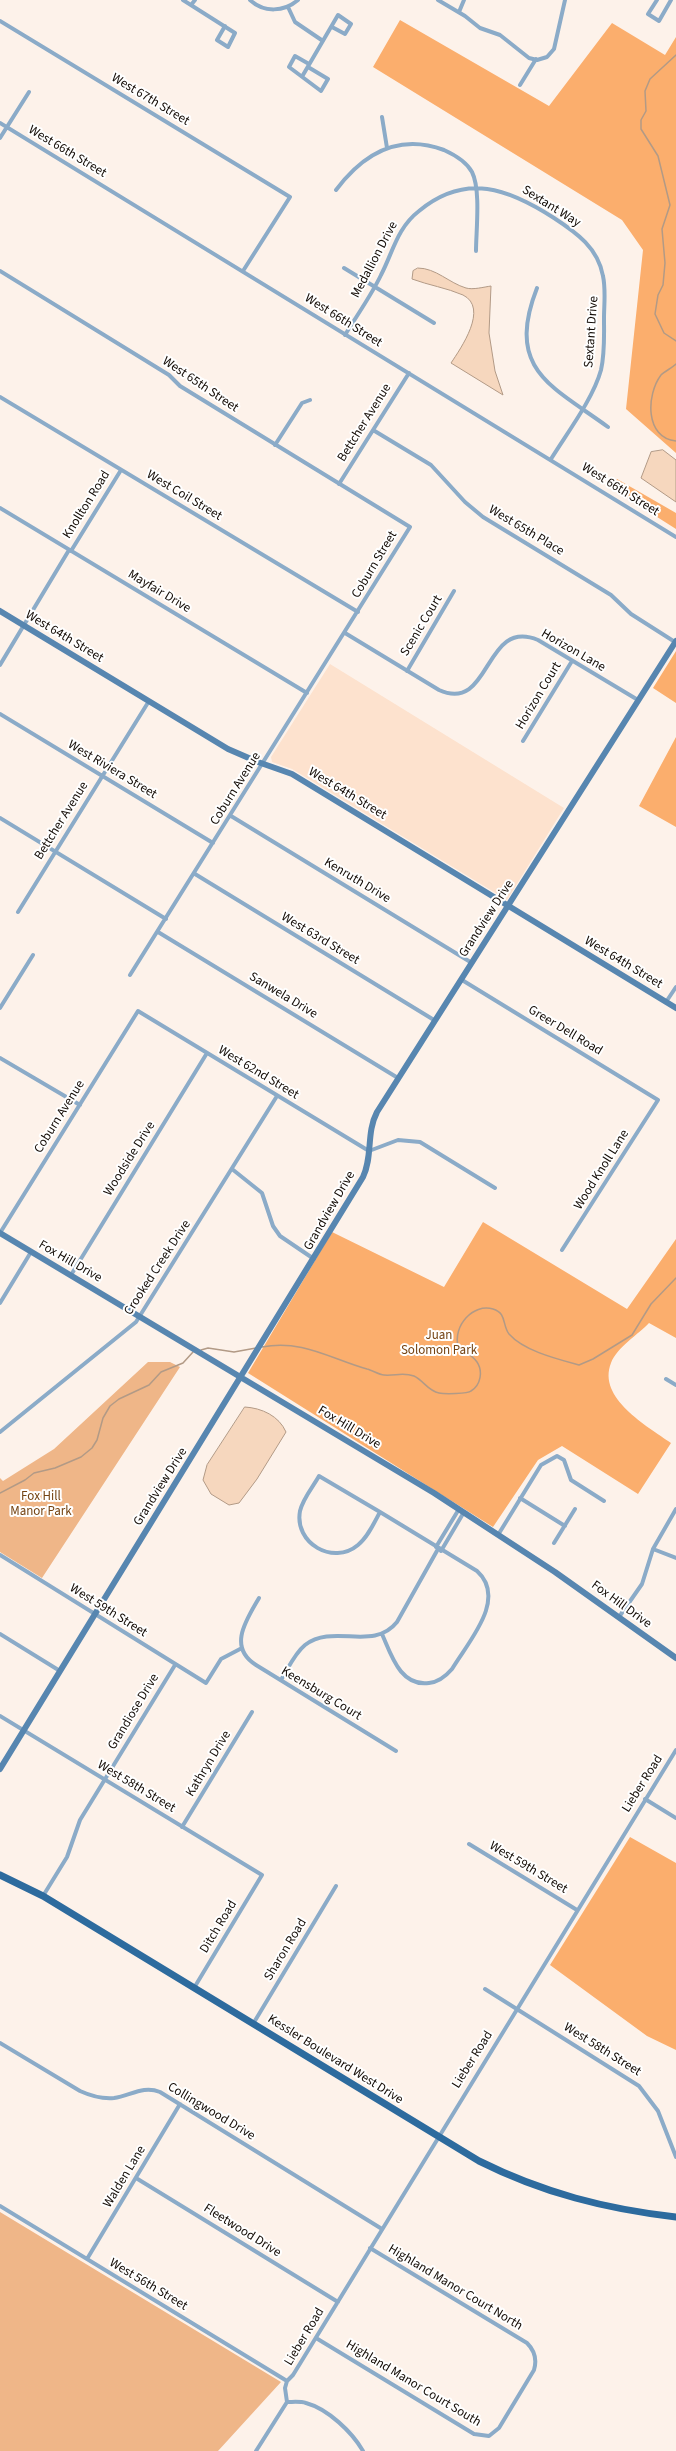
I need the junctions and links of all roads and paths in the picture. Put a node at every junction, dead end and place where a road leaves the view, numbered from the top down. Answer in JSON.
{"nodes":[{"id":1,"x":183,"y":0,"type":"edge"},
{"id":2,"x":195,"y":0,"type":"edge"},
{"id":3,"x":250,"y":0,"type":"edge"},
{"id":4,"x":298,"y":0,"type":"edge"},
{"id":5,"x":438,"y":0,"type":"edge"},
{"id":6,"x":464,"y":0,"type":"edge"},
{"id":7,"x":565,"y":0,"type":"edge"},
{"id":8,"x":657,"y":0,"type":"edge"},
{"id":9,"x":671,"y":0,"type":"edge"},
{"id":10,"x":191,"y":5,"type":"junction"},
{"id":11,"x":288,"y":7,"type":"junction"},
{"id":12,"x":459,"y":12,"type":"junction"},
{"id":13,"x":0,"y":20,"type":"edge"},
{"id":14,"x":225,"y":26,"type":"junction"},
{"id":15,"x":332,"y":27,"type":"junction"},
{"id":16,"x":323,"y":41,"type":"junction"},
{"id":17,"x":536,"y":59,"type":"junction"},
{"id":18,"x":308,"y":66,"type":"junction"},
{"id":19,"x":303,"y":76,"type":"junction"},
{"id":20,"x":520,"y":85,"type":"dead end"},
{"id":21,"x":29,"y":92,"type":"dead end"},
{"id":22,"x":382,"y":116,"type":"dead end"},
{"id":23,"x":0,"y":123,"type":"edge"},
{"id":24,"x":7,"y":127,"type":"junction"},
{"id":25,"x":0,"y":138,"type":"edge"},
{"id":26,"x":387,"y":148,"type":"junction"},
{"id":27,"x":476,"y":188,"type":"junction"},
{"id":28,"x":336,"y":190,"type":"dead end"},
{"id":29,"x":589,"y":245,"type":"joint"},
{"id":30,"x":476,"y":251,"type":"dead end"},
{"id":31,"x":344,"y":268,"type":"dead end"},
{"id":32,"x":0,"y":271,"type":"edge"},
{"id":33,"x":243,"y":271,"type":"junction"},
{"id":34,"x":375,"y":286,"type":"junction"},
{"id":35,"x":537,"y":288,"type":"dead end"},
{"id":36,"x":434,"y":323,"type":"dead end"},
{"id":37,"x":345,"y":335,"type":"junction"},
{"id":38,"x":408,"y":373,"type":"junction"},
{"id":39,"x":0,"y":398,"type":"edge"},
{"id":40,"x":310,"y":400,"type":"dead end"},
{"id":41,"x":582,"y":408,"type":"junction"},
{"id":42,"x":608,"y":427,"type":"dead end"},
{"id":43,"x":373,"y":430,"type":"junction"},
{"id":44,"x":275,"y":445,"type":"junction"},
{"id":45,"x":551,"y":459,"type":"junction"},
{"id":46,"x":121,"y":470,"type":"junction"},
{"id":47,"x":339,"y":484,"type":"junction"},
{"id":48,"x":0,"y":508,"type":"edge"},
{"id":49,"x":410,"y":527,"type":"joint"},
{"id":50,"x":676,"y":537,"type":"edge"},
{"id":51,"x":70,"y":550,"type":"junction"},
{"id":52,"x":454,"y":591,"type":"dead end"},
{"id":53,"x":0,"y":611,"type":"edge"},
{"id":54,"x":358,"y":612,"type":"junction"},
{"id":55,"x":24,"y":625,"type":"junction"},
{"id":56,"x":345,"y":633,"type":"junction"},
{"id":57,"x":676,"y":641,"type":"edge"},
{"id":58,"x":572,"y":661,"type":"junction"},
{"id":59,"x":0,"y":664,"type":"edge"},
{"id":60,"x":407,"y":671,"type":"junction"},
{"id":61,"x":307,"y":693,"type":"junction"},
{"id":62,"x":638,"y":700,"type":"junction"},
{"id":63,"x":149,"y":701,"type":"junction"},
{"id":64,"x":0,"y":714,"type":"edge"},
{"id":65,"x":523,"y":741,"type":"dead end"},
{"id":66,"x":264,"y":764,"type":"junction"},
{"id":67,"x":103,"y":776,"type":"junction"},
{"id":68,"x":231,"y":816,"type":"junction"},
{"id":69,"x":0,"y":818,"type":"edge"},
{"id":70,"x":213,"y":843,"type":"junction"},
{"id":71,"x":56,"y":851,"type":"junction"},
{"id":72,"x":195,"y":874,"type":"junction"},
{"id":73,"x":508,"y":905,"type":"junction"},
{"id":74,"x":18,"y":912,"type":"dead end"},
{"id":75,"x":166,"y":919,"type":"junction"},
{"id":76,"x":158,"y":932,"type":"junction"},
{"id":77,"x":33,"y":955,"type":"dead end"},
{"id":78,"x":472,"y":963,"type":"junction"},
{"id":79,"x":130,"y":975,"type":"dead end"},
{"id":80,"x":462,"y":980,"type":"junction"},
{"id":81,"x":676,"y":987,"type":"edge"},
{"id":82,"x":666,"y":1002,"type":"junction"},
{"id":83,"x":0,"y":1008,"type":"edge"},
{"id":84,"x":676,"y":1008,"type":"edge"},
{"id":85,"x":138,"y":1011,"type":"joint"},
{"id":86,"x":434,"y":1020,"type":"junction"},
{"id":87,"x":207,"y":1053,"type":"junction"},
{"id":88,"x":0,"y":1058,"type":"edge"},
{"id":89,"x":398,"y":1078,"type":"junction"},
{"id":90,"x":276,"y":1096,"type":"junction"},
{"id":91,"x":658,"y":1100,"type":"joint"},
{"id":92,"x":80,"y":1105,"type":"junction"},
{"id":93,"x":369,"y":1151,"type":"junction"},
{"id":94,"x":232,"y":1169,"type":"junction"},
{"id":95,"x":495,"y":1188,"type":"dead end"},
{"id":96,"x":0,"y":1233,"type":"edge"},
{"id":97,"x":562,"y":1250,"type":"dead end"},
{"id":98,"x":31,"y":1252,"type":"junction"},
{"id":99,"x":314,"y":1260,"type":"junction"},
{"id":100,"x":70,"y":1275,"type":"junction"},
{"id":101,"x":0,"y":1303,"type":"edge"},
{"id":102,"x":140,"y":1316,"type":"junction"},
{"id":103,"x":242,"y":1376,"type":"junction"},
{"id":104,"x":666,"y":1379,"type":"dead end"},
{"id":105,"x":676,"y":1386,"type":"edge"},
{"id":106,"x":0,"y":1432,"type":"edge"},
{"id":107,"x":520,"y":1498,"type":"junction"},
{"id":108,"x":604,"y":1501,"type":"dead end"},
{"id":109,"x":575,"y":1509,"type":"dead end"},
{"id":110,"x":676,"y":1509,"type":"edge"},
{"id":111,"x":461,"y":1510,"type":"junction"},
{"id":112,"x":380,"y":1512,"type":"junction"},
{"id":113,"x":565,"y":1526,"type":"junction"},
{"id":114,"x":498,"y":1535,"type":"junction"},
{"id":115,"x":554,"y":1543,"type":"dead end"},
{"id":116,"x":438,"y":1549,"type":"junction"},
{"id":117,"x":653,"y":1549,"type":"junction"},
{"id":118,"x":0,"y":1555,"type":"edge"},
{"id":119,"x":676,"y":1558,"type":"edge"},
{"id":120,"x":259,"y":1598,"type":"dead end"},
{"id":121,"x":95,"y":1615,"type":"junction"},
{"id":122,"x":619,"y":1617,"type":"junction"},
{"id":123,"x":0,"y":1634,"type":"edge"},
{"id":124,"x":382,"y":1634,"type":"junction"},
{"id":125,"x":242,"y":1648,"type":"junction"},
{"id":126,"x":676,"y":1658,"type":"edge"},
{"id":127,"x":175,"y":1665,"type":"junction"},
{"id":128,"x":60,"y":1671,"type":"junction"},
{"id":129,"x":281,"y":1680,"type":"junction"},
{"id":130,"x":252,"y":1712,"type":"dead end"},
{"id":131,"x":0,"y":1716,"type":"edge"},
{"id":132,"x":23,"y":1730,"type":"junction"},
{"id":133,"x":676,"y":1750,"type":"edge"},
{"id":134,"x":396,"y":1751,"type":"dead end"},
{"id":135,"x":0,"y":1769,"type":"edge"},
{"id":136,"x":105,"y":1780,"type":"junction"},
{"id":137,"x":645,"y":1799,"type":"junction"},
{"id":138,"x":676,"y":1818,"type":"edge"},
{"id":139,"x":182,"y":1827,"type":"junction"},
{"id":140,"x":469,"y":1844,"type":"dead end"},
{"id":141,"x":262,"y":1875,"type":"joint"},
{"id":142,"x":0,"y":1876,"type":"edge"},
{"id":143,"x":336,"y":1886,"type":"dead end"},
{"id":144,"x":43,"y":1896,"type":"junction"},
{"id":145,"x":577,"y":1910,"type":"junction"},
{"id":146,"x":194,"y":1988,"type":"junction"},
{"id":147,"x":485,"y":1989,"type":"dead end"},
{"id":148,"x":516,"y":2010,"type":"junction"},
{"id":149,"x":253,"y":2024,"type":"junction"},
{"id":150,"x":0,"y":2043,"type":"edge"},
{"id":151,"x":180,"y":2104,"type":"junction"},
{"id":152,"x":438,"y":2138,"type":"junction"},
{"id":153,"x":676,"y":2157,"type":"edge"},
{"id":154,"x":136,"y":2178,"type":"junction"},
{"id":155,"x":0,"y":2206,"type":"edge"},
{"id":156,"x":676,"y":2217,"type":"edge"},
{"id":157,"x":382,"y":2229,"type":"junction"},
{"id":158,"x":370,"y":2248,"type":"junction"},
{"id":159,"x":87,"y":2259,"type":"junction"},
{"id":160,"x":338,"y":2302,"type":"junction"},
{"id":161,"x":316,"y":2338,"type":"junction"},
{"id":162,"x":529,"y":2345,"type":"joint"},
{"id":163,"x":286,"y":2381,"type":"junction"},
{"id":164,"x":287,"y":2402,"type":"junction"},
{"id":165,"x":256,"y":2451,"type":"edge"},
{"id":166,"x":363,"y":2451,"type":"edge"}],
"edges":[{"from":1,"to":10,"type":"street"},
{"from":2,"to":10,"type":"street"},
{"from":3,"to":11,"type":"street"},
{"from":4,"to":11,"type":"street"},
{"from":5,"to":12,"type":"street"},
{"from":6,"to":12,"type":"street"},
{"from":7,"to":17,"type":"street"},
{"from":8,"to":9,"type":"street"},
{"from":10,"to":14,"type":"street"},
{"from":11,"to":16,"type":"street"},
{"from":12,"to":17,"type":"street"},
{"from":13,"to":33,"type":"street","name":"West 67th Street"},
{"from":14,"to":14,"type":"street"},
{"from":15,"to":15,"type":"street"},
{"from":15,"to":16,"type":"street"},
{"from":16,"to":18,"type":"street"},
{"from":17,"to":20,"type":"street"},
{"from":18,"to":19,"type":"street"},
{"from":18,"to":19,"type":"street"},
{"from":18,"to":19,"type":"street"},
{"from":21,"to":24,"type":"street"},
{"from":22,"to":26,"type":"street"},
{"from":23,"to":24,"type":"street","name":"West 66th Street"},
{"from":24,"to":25,"type":"street"},
{"from":24,"to":33,"type":"street","name":"West 66th Street"},
{"from":26,"to":27,"type":"street"},
{"from":26,"to":28,"type":"street"},
{"from":27,"to":29,"type":"street","name":"Sextant Way"},
{"from":27,"to":30,"type":"street"},
{"from":27,"to":34,"type":"street","name":"Medallion Drive"},
{"from":29,"to":41,"type":"street","name":"Sextant Drive"},
{"from":31,"to":34,"type":"street"},
{"from":32,"to":44,"type":"street","name":"West 65th Street"},
{"from":33,"to":37,"type":"street","name":"West 66th Street"},
{"from":34,"to":36,"type":"street"},
{"from":34,"to":37,"type":"street","name":"Medallion Drive"},
{"from":35,"to":41,"type":"street"},
{"from":37,"to":38,"type":"street","name":"West 66th Street"},
{"from":38,"to":43,"type":"street","name":"Bettcher Avenue"},
{"from":38,"to":45,"type":"street","name":"West 66th Street"},
{"from":39,"to":46,"type":"street","name":"West Coil Street"},
{"from":40,"to":44,"type":"street"},
{"from":41,"to":42,"type":"street"},
{"from":41,"to":45,"type":"street","name":"Sextant Drive"},
{"from":43,"to":47,"type":"street","name":"Bettcher Avenue"},
{"from":43,"to":57,"type":"street","name":"West 65th Place"},
{"from":44,"to":47,"type":"street","name":"West 65th Street"},
{"from":45,"to":50,"type":"street","name":"West 66th Street"},
{"from":46,"to":51,"type":"street","name":"Knollton Road"},
{"from":46,"to":54,"type":"street","name":"West Coil Street"},
{"from":47,"to":49,"type":"street","name":"West 65th Street"},
{"from":48,"to":51,"type":"street","name":"Mayfair Drive"},
{"from":49,"to":54,"type":"street","name":"Coburn Street"},
{"from":51,"to":55,"type":"street","name":"Knollton Road"},
{"from":51,"to":61,"type":"street","name":"Mayfair Drive"},
{"from":52,"to":60,"type":"street","name":"Scenic Court"},
{"from":53,"to":55,"type":"street","name":"West 64th Street"},
{"from":54,"to":56,"type":"street","name":"Coburn Avenue"},
{"from":55,"to":59,"type":"street","name":"Knollton Road"},
{"from":55,"to":63,"type":"street","name":"West 64th Street"},
{"from":56,"to":60,"type":"street","name":"Horizon Lane"},
{"from":56,"to":61,"type":"street","name":"Coburn Avenue"},
{"from":57,"to":62,"type":"street","name":"Grandview Drive"},
{"from":58,"to":60,"type":"street","name":"Horizon Lane"},
{"from":58,"to":62,"type":"street","name":"Horizon Lane"},
{"from":58,"to":65,"type":"street","name":"Horizon Court"},
{"from":61,"to":66,"type":"street","name":"Coburn Avenue"},
{"from":62,"to":73,"type":"street","name":"Grandview Drive"},
{"from":63,"to":66,"type":"street","name":"West 64th Street"},
{"from":63,"to":67,"type":"street","name":"Bettcher Avenue"},
{"from":64,"to":67,"type":"street","name":"West Riviera Street"},
{"from":66,"to":68,"type":"street","name":"Coburn Avenue"},
{"from":66,"to":73,"type":"street","name":"West 64th Street"},
{"from":67,"to":70,"type":"street","name":"West Riviera Street"},
{"from":67,"to":71,"type":"street","name":"Bettcher Avenue"},
{"from":68,"to":70,"type":"street","name":"Coburn Avenue"},
{"from":68,"to":78,"type":"street","name":"Kenruth Drive"},
{"from":69,"to":71,"type":"street"},
{"from":70,"to":72,"type":"street","name":"Coburn Avenue"},
{"from":71,"to":74,"type":"street","name":"Bettcher Avenue"},
{"from":71,"to":75,"type":"street"},
{"from":72,"to":75,"type":"street","name":"Coburn Avenue"},
{"from":72,"to":86,"type":"street","name":"West 63rd Street"},
{"from":73,"to":78,"type":"street","name":"Grandview Drive"},
{"from":73,"to":82,"type":"street","name":"West 64th Street"},
{"from":75,"to":76,"type":"street","name":"Coburn Avenue"},
{"from":76,"to":79,"type":"street","name":"Coburn Avenue"},
{"from":76,"to":89,"type":"street","name":"Sanwela Drive"},
{"from":77,"to":83,"type":"street"},
{"from":78,"to":80,"type":"street","name":"Grandview Drive"},
{"from":80,"to":86,"type":"street","name":"Grandview Drive"},
{"from":80,"to":91,"type":"street","name":"Greer Dell Road"},
{"from":81,"to":82,"type":"street"},
{"from":82,"to":84,"type":"street","name":"West 64th Street"},
{"from":85,"to":87,"type":"street","name":"West 62nd Street"},
{"from":85,"to":92,"type":"street","name":"Coburn Avenue"},
{"from":86,"to":89,"type":"street","name":"Grandview Drive"},
{"from":87,"to":90,"type":"street","name":"West 62nd Street"},
{"from":87,"to":100,"type":"street","name":"Woodside Drive"},
{"from":88,"to":92,"type":"street"},
{"from":89,"to":93,"type":"street","name":"Grandview Drive"},
{"from":90,"to":93,"type":"street","name":"West 62nd Street"},
{"from":90,"to":94,"type":"street","name":"Crooked Creek Drive"},
{"from":91,"to":97,"type":"street","name":"Wood Knoll Lane"},
{"from":92,"to":96,"type":"street","name":"Coburn Avenue"},
{"from":93,"to":95,"type":"street"},
{"from":93,"to":99,"type":"street","name":"Grandview Drive"},
{"from":94,"to":99,"type":"street"},
{"from":94,"to":102,"type":"street","name":"Crooked Creek Drive"},
{"from":96,"to":98,"type":"street","name":"Fox Hill Drive"},
{"from":98,"to":100,"type":"street","name":"Fox Hill Drive"},
{"from":98,"to":101,"type":"street"},
{"from":99,"to":103,"type":"street","name":"Grandview Drive"},
{"from":100,"to":102,"type":"street","name":"Fox Hill Drive"},
{"from":102,"to":103,"type":"street","name":"Fox Hill Drive"},
{"from":102,"to":106,"type":"street","name":"Crooked Creek Drive"},
{"from":103,"to":111,"type":"street","name":"Fox Hill Drive"},
{"from":103,"to":121,"type":"street","name":"Grandview Drive"},
{"from":104,"to":105,"type":"street"},
{"from":107,"to":108,"type":"street"},
{"from":107,"to":113,"type":"street"},
{"from":107,"to":114,"type":"street"},
{"from":109,"to":113,"type":"street"},
{"from":110,"to":117,"type":"street"},
{"from":111,"to":114,"type":"street","name":"Fox Hill Drive"},
{"from":111,"to":116,"type":"street"},
{"from":111,"to":116,"type":"street"},
{"from":112,"to":112,"type":"street"},
{"from":112,"to":116,"type":"street"},
{"from":113,"to":115,"type":"street"},
{"from":114,"to":122,"type":"street","name":"Fox Hill Drive"},
{"from":116,"to":124,"type":"street"},
{"from":116,"to":124,"type":"street"},
{"from":117,"to":119,"type":"street"},
{"from":117,"to":122,"type":"street"},
{"from":118,"to":121,"type":"street","name":"West 59th Street"},
{"from":120,"to":125,"type":"street"},
{"from":121,"to":127,"type":"street","name":"West 59th Street"},
{"from":121,"to":128,"type":"street","name":"Grandview Drive"},
{"from":122,"to":126,"type":"street","name":"Fox Hill Drive"},
{"from":123,"to":128,"type":"street"},
{"from":124,"to":129,"type":"street"},
{"from":125,"to":127,"type":"street","name":"West 59th Street"},
{"from":125,"to":129,"type":"street","name":"Keensburg Court"},
{"from":127,"to":136,"type":"street","name":"Grandiose Drive"},
{"from":128,"to":132,"type":"street","name":"Grandview Drive"},
{"from":129,"to":134,"type":"street","name":"Keensburg Court"},
{"from":130,"to":139,"type":"street","name":"Kathryn Drive"},
{"from":131,"to":132,"type":"street","name":"West 58th Street"},
{"from":132,"to":135,"type":"street","name":"Grandview Drive"},
{"from":132,"to":136,"type":"street","name":"West 58th Street"},
{"from":133,"to":137,"type":"street","name":"Lieber Road"},
{"from":136,"to":139,"type":"street","name":"West 58th Street"},
{"from":136,"to":144,"type":"street","name":"Grandiose Drive"},
{"from":137,"to":138,"type":"street"},
{"from":137,"to":145,"type":"street","name":"Lieber Road"},
{"from":139,"to":141,"type":"street","name":"West 58th Street"},
{"from":140,"to":145,"type":"street","name":"West 59th Street"},
{"from":141,"to":146,"type":"street","name":"Ditch Road"},
{"from":142,"to":144,"type":"main road","name":"Kessler Boulevard West Drive"},
{"from":143,"to":149,"type":"street","name":"Sharon Road"},
{"from":144,"to":146,"type":"main road","name":"Kessler Boulevard West Drive"},
{"from":145,"to":148,"type":"street","name":"Lieber Road"},
{"from":146,"to":149,"type":"main road","name":"Kessler Boulevard West Drive"},
{"from":147,"to":148,"type":"street","name":"West 58th Street"},
{"from":148,"to":152,"type":"street","name":"Lieber Road"},
{"from":148,"to":153,"type":"street","name":"West 58th Street"},
{"from":149,"to":152,"type":"main road","name":"Kessler Boulevard West Drive"},
{"from":150,"to":151,"type":"street","name":"Collingwood Drive"},
{"from":151,"to":154,"type":"street","name":"Walden Lane"},
{"from":151,"to":157,"type":"street","name":"Collingwood Drive"},
{"from":152,"to":156,"type":"main road","name":"Kessler Boulevard West Drive"},
{"from":152,"to":157,"type":"street","name":"Lieber Road"},
{"from":154,"to":159,"type":"street","name":"Walden Lane"},
{"from":154,"to":160,"type":"street","name":"Fleetwood Drive"},
{"from":155,"to":159,"type":"street","name":"West 56th Street"},
{"from":157,"to":158,"type":"street","name":"Lieber Road"},
{"from":158,"to":160,"type":"street","name":"Lieber Road"},
{"from":158,"to":162,"type":"street","name":"Highland Manor Court North"},
{"from":159,"to":163,"type":"street","name":"West 56th Street"},
{"from":160,"to":161,"type":"street","name":"Lieber Road"},
{"from":161,"to":162,"type":"street","name":"Highland Manor Court South"},
{"from":161,"to":163,"type":"street","name":"Lieber Road"},
{"from":163,"to":164,"type":"street"},
{"from":164,"to":165,"type":"street"},
{"from":164,"to":166,"type":"street"}]}
